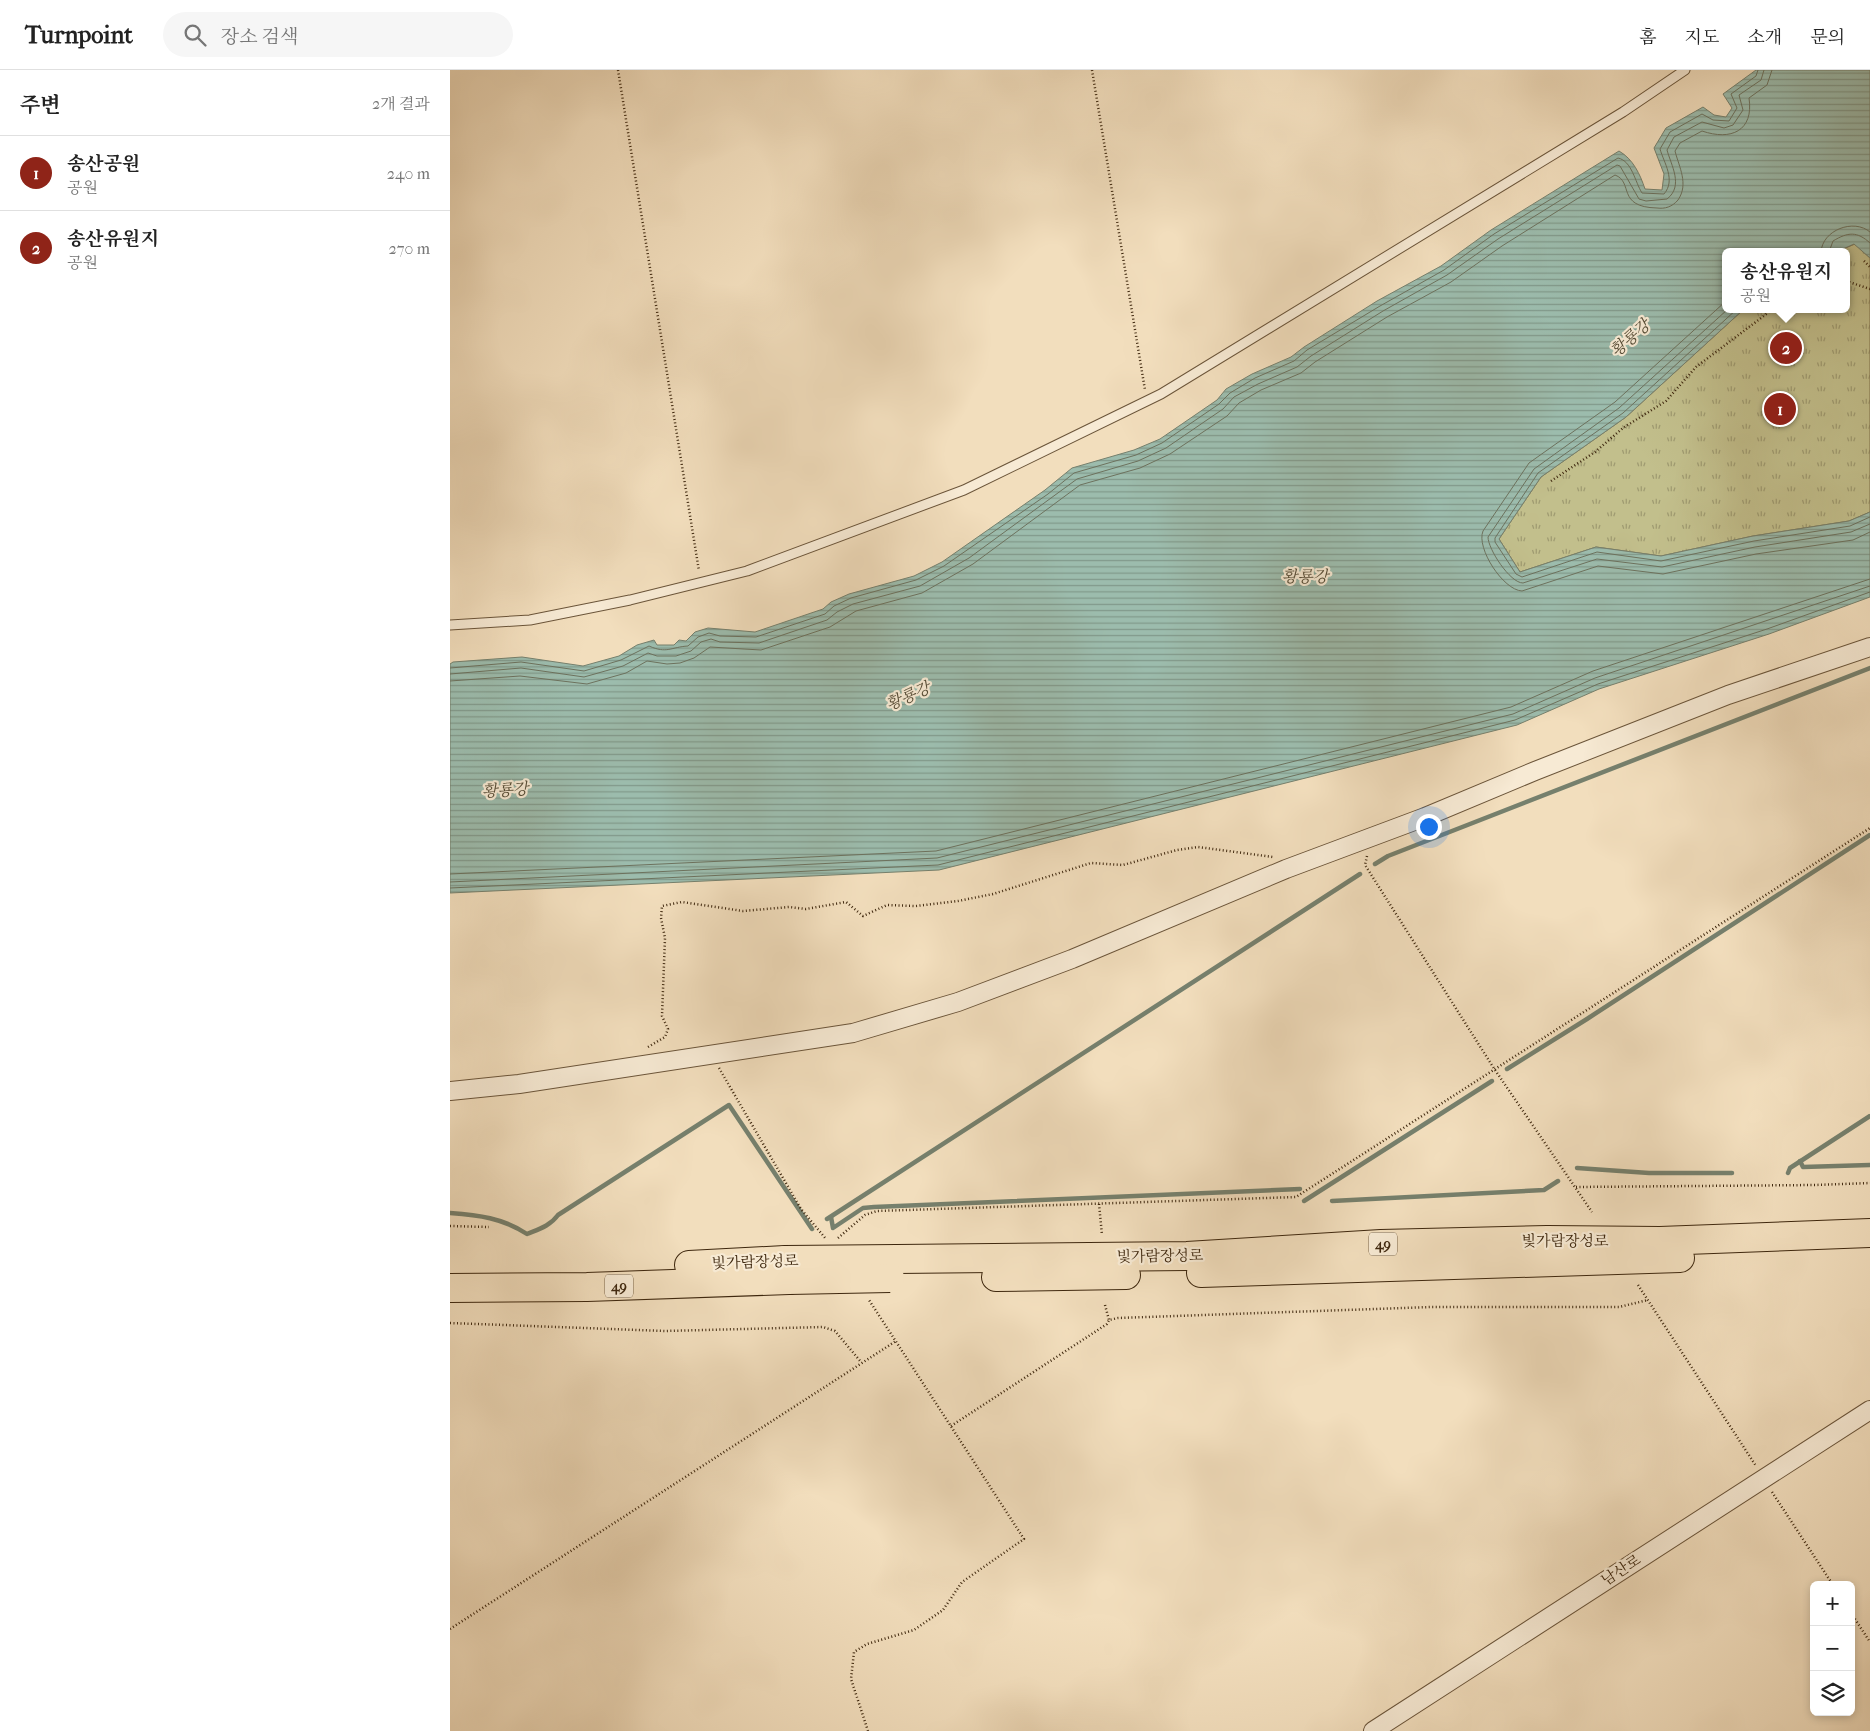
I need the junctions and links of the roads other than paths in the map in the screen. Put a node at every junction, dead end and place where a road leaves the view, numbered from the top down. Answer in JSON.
{"nodes":[{"id":1,"x":1685,"y":70,"type":"edge"},
{"id":2,"x":450,"y":625,"type":"edge"},
{"id":3,"x":1870,"y":647,"type":"edge"},
{"id":4,"x":450,"y":1091,"type":"edge"},
{"id":5,"x":1870,"y":1233,"type":"edge"},
{"id":6,"x":1870,"y":1251,"type":"edge"},
{"id":7,"x":898,"y":1268,"type":"junction"},
{"id":8,"x":450,"y":1270,"type":"edge"},
{"id":9,"x":787,"y":1270,"type":"junction"},
{"id":10,"x":450,"y":1288,"type":"edge"},
{"id":11,"x":1870,"y":1410,"type":"edge"},
{"id":12,"x":1373,"y":1731,"type":"edge"}],
"edges":[{"from":1,"to":2,"type":"lane"},
{"from":3,"to":4,"type":"street"},
{"from":5,"to":7,"type":"highway","name":"빛가람장성로","number":"49"},
{"from":6,"to":7,"type":"highway","name":"빛가람장성로","number":"49"},
{"from":7,"to":9,"type":"highway","name":"빛가람장성로","number":"49","bridge":true},
{"from":8,"to":9,"type":"highway","name":"빛가람장성로","number":"49"},
{"from":9,"to":10,"type":"highway","name":"빛가람장성로","number":"49"},
{"from":11,"to":12,"type":"street","name":"남산로"}]}
